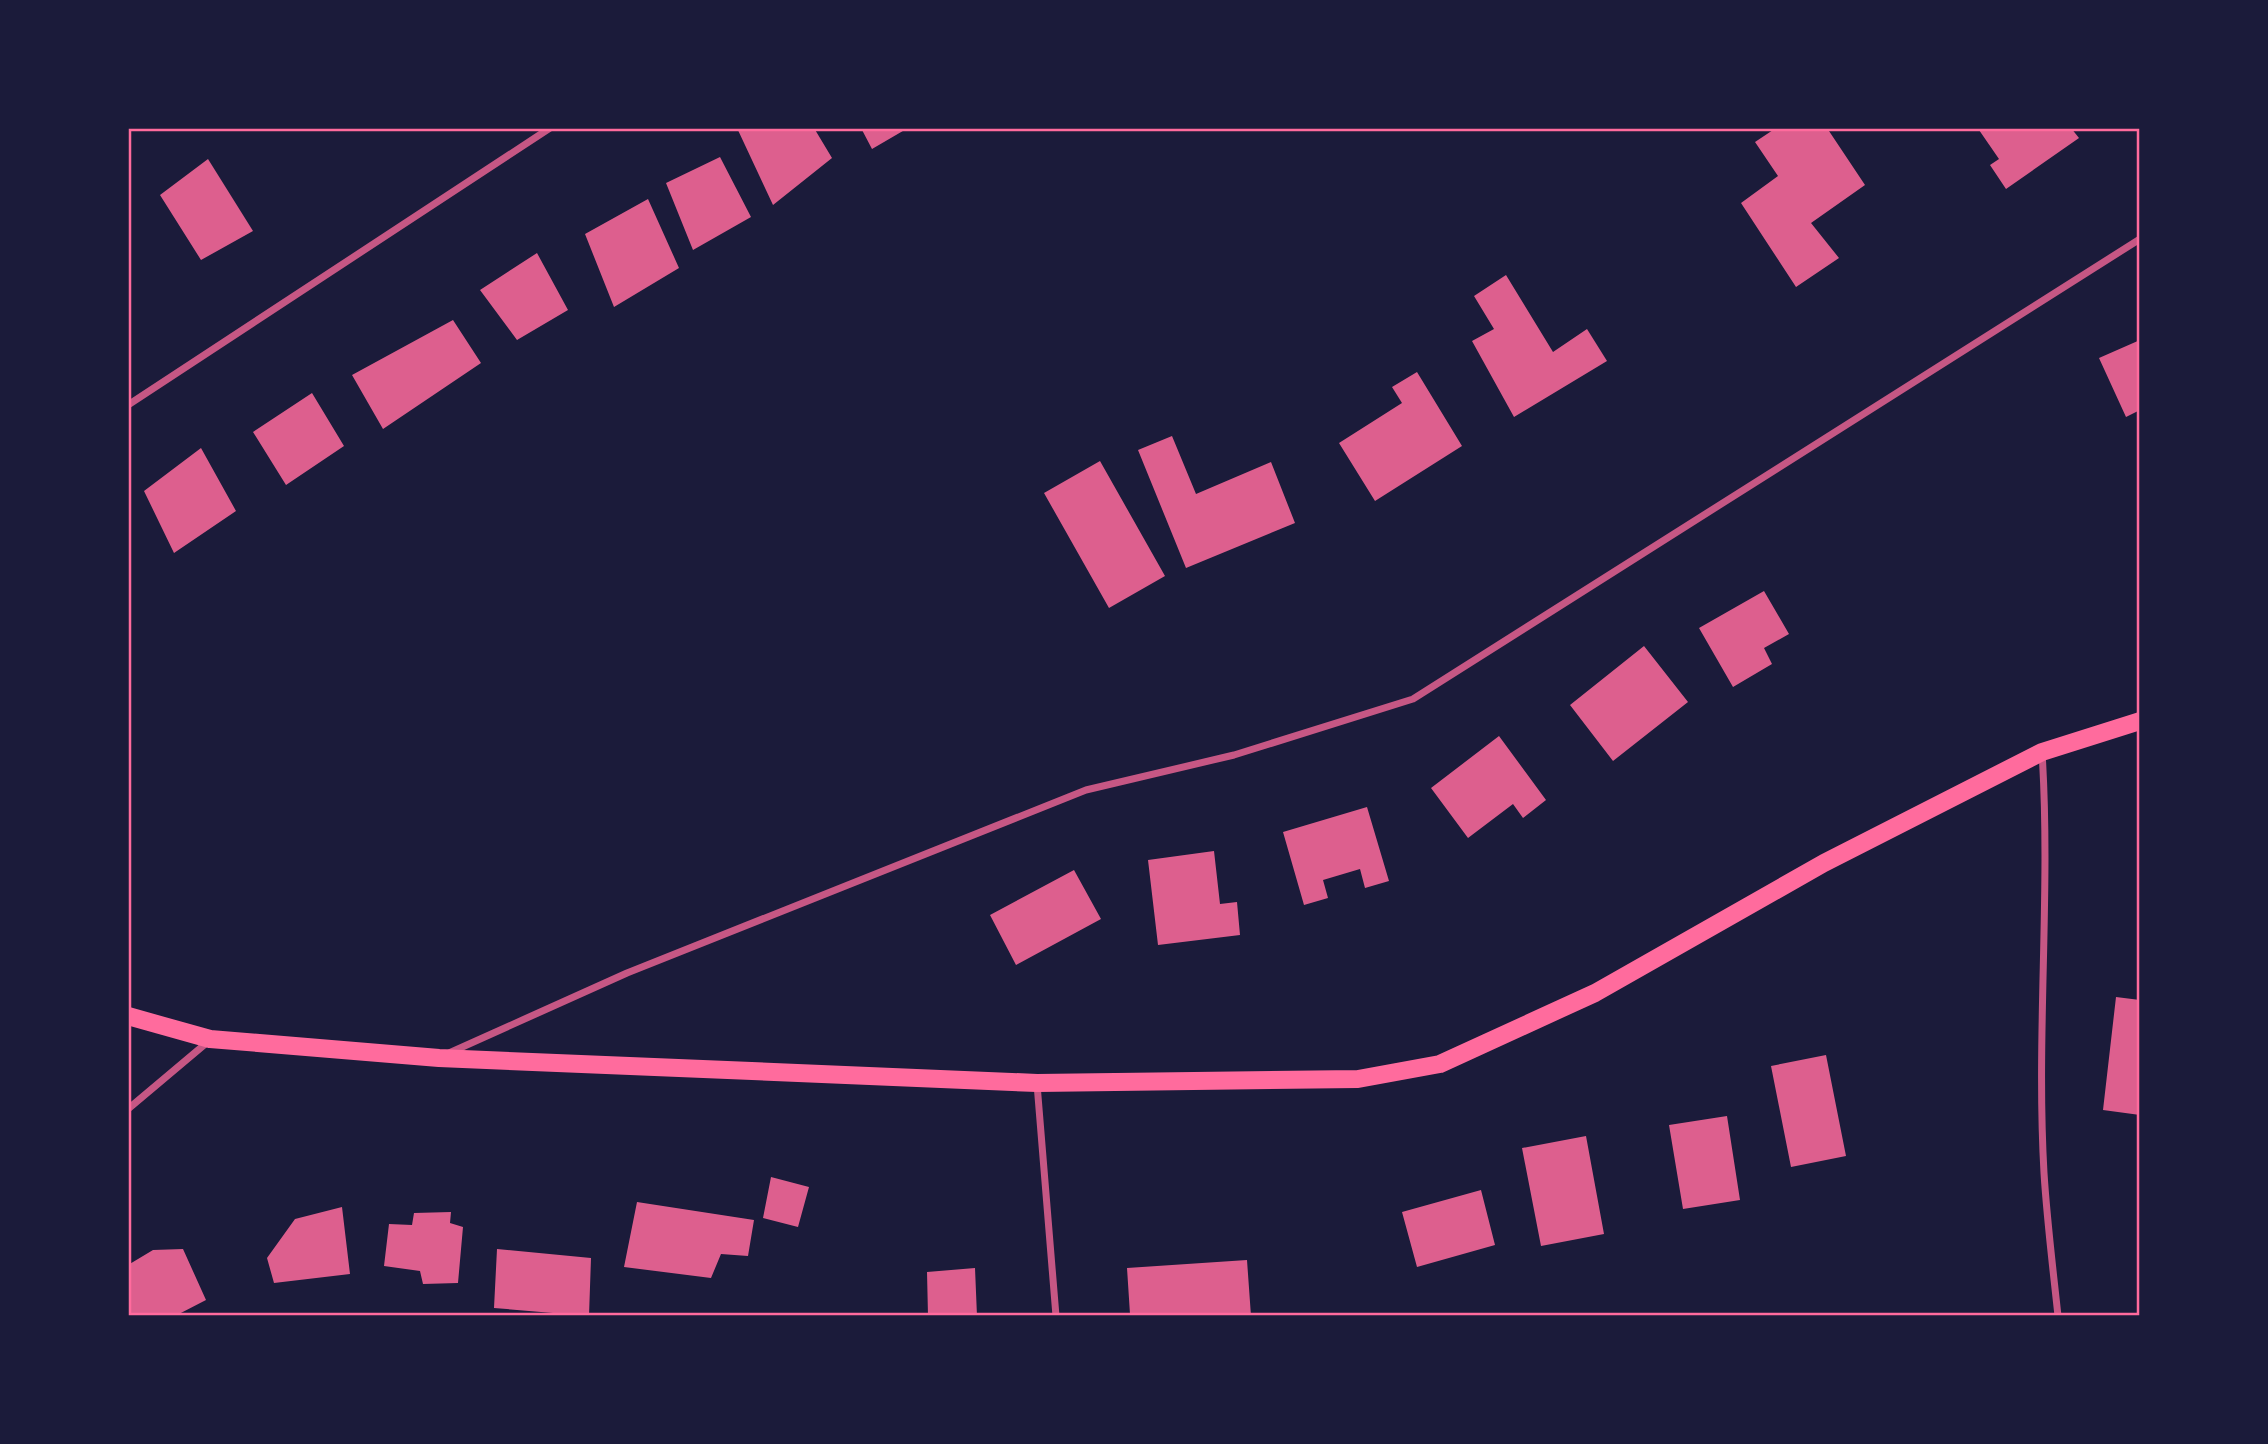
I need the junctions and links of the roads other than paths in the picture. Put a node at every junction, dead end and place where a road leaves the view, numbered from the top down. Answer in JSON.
{"nodes":[{"id":1,"x":550,"y":128,"type":"edge"},
{"id":2,"x":2140,"y":239,"type":"edge"},
{"id":3,"x":128,"y":405,"type":"edge"},
{"id":4,"x":2140,"y":720,"type":"edge"},
{"id":5,"x":2042,"y":752,"type":"junction"},
{"id":6,"x":128,"y":1016,"type":"edge"},
{"id":7,"x":210,"y":1039,"type":"junction"},
{"id":8,"x":439,"y":1058,"type":"junction"},
{"id":9,"x":1037,"y":1083,"type":"junction"},
{"id":10,"x":128,"y":1109,"type":"edge"},
{"id":11,"x":1056,"y":1316,"type":"edge"},
{"id":12,"x":2058,"y":1316,"type":"edge"}],
"edges":[{"from":1,"to":3,"type":"street"},
{"from":2,"to":8,"type":"street"},
{"from":4,"to":5,"type":"main road"},
{"from":5,"to":9,"type":"main road"},
{"from":5,"to":12,"type":"street"},
{"from":6,"to":7,"type":"main road"},
{"from":7,"to":8,"type":"main road"},
{"from":7,"to":10,"type":"street"},
{"from":8,"to":9,"type":"main road"},
{"from":9,"to":11,"type":"street"}]}
